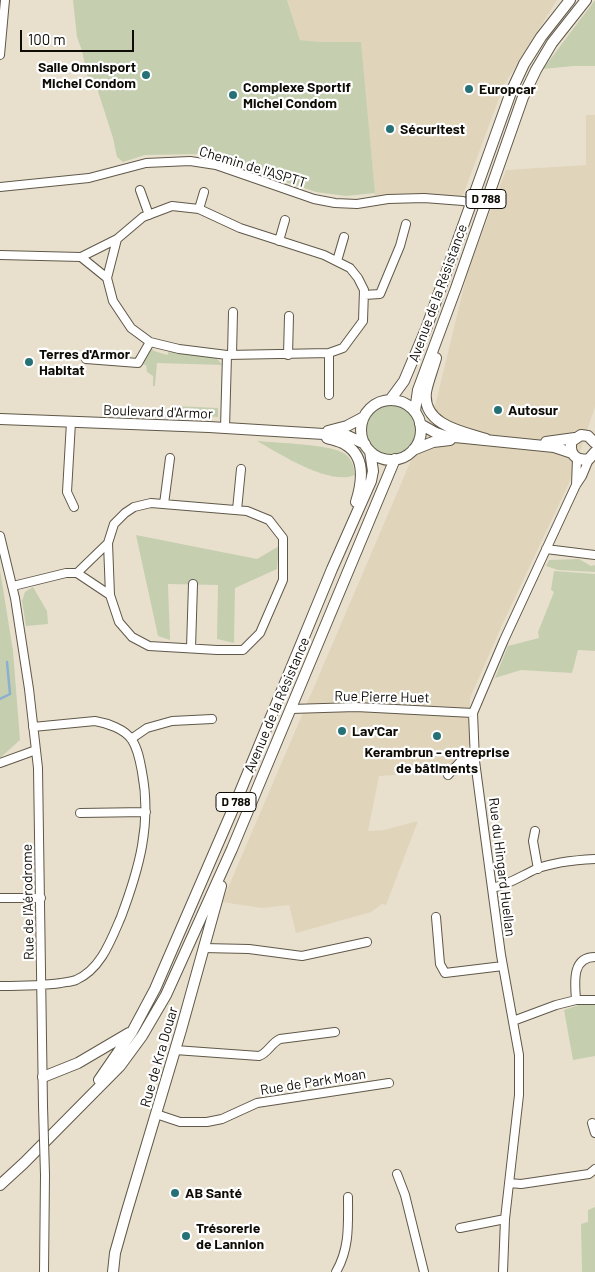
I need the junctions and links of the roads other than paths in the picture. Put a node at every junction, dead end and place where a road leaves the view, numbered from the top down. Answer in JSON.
{"nodes":[{"id":1,"x":5,"y":0,"type":"edge"},
{"id":2,"x":570,"y":0,"type":"edge"},
{"id":3,"x":586,"y":0,"type":"edge"},
{"id":4,"x":0,"y":54,"type":"edge"},
{"id":5,"x":0,"y":187,"type":"edge"},
{"id":6,"x":140,"y":190,"type":"dead end"},
{"id":7,"x":204,"y":192,"type":"dead end"},
{"id":8,"x":470,"y":203,"type":"junction"},
{"id":9,"x":199,"y":209,"type":"junction"},
{"id":10,"x":149,"y":215,"type":"junction"},
{"id":11,"x":285,"y":220,"type":"dead end"},
{"id":12,"x":406,"y":224,"type":"dead end"},
{"id":13,"x":344,"y":237,"type":"dead end"},
{"id":14,"x":117,"y":239,"type":"junction"},
{"id":15,"x":279,"y":241,"type":"junction"},
{"id":16,"x":0,"y":255,"type":"edge"},
{"id":17,"x":81,"y":257,"type":"junction"},
{"id":18,"x":337,"y":261,"type":"junction"},
{"id":19,"x":107,"y":278,"type":"junction"},
{"id":20,"x":456,"y":288,"type":"junction"},
{"id":21,"x":364,"y":295,"type":"junction"},
{"id":22,"x":234,"y":312,"type":"dead end"},
{"id":23,"x":288,"y":316,"type":"dead end"},
{"id":24,"x":150,"y":342,"type":"junction"},
{"id":25,"x":329,"y":352,"type":"junction"},
{"id":26,"x":229,"y":355,"type":"junction"},
{"id":27,"x":288,"y":355,"type":"junction"},
{"id":28,"x":86,"y":359,"type":"dead end"},
{"id":29,"x":329,"y":396,"type":"dead end"},
{"id":30,"x":390,"y":400,"type":"junction"},
{"id":31,"x":415,"y":411,"type":"junction"},
{"id":32,"x":364,"y":417,"type":"junction"},
{"id":33,"x":0,"y":419,"type":"edge"},
{"id":34,"x":71,"y":422,"type":"junction"},
{"id":35,"x":420,"y":424,"type":"junction"},
{"id":36,"x":224,"y":428,"type":"junction"},
{"id":37,"x":315,"y":434,"type":"junction"},
{"id":38,"x":575,"y":438,"type":"junction"},
{"id":39,"x":486,"y":439,"type":"junction"},
{"id":40,"x":508,"y":441,"type":"junction"},
{"id":41,"x":368,"y":448,"type":"junction"},
{"id":42,"x":594,"y":449,"type":"edge"},
{"id":43,"x":413,"y":450,"type":"junction"},
{"id":44,"x":574,"y":456,"type":"junction"},
{"id":45,"x":170,"y":458,"type":"dead end"},
{"id":46,"x":395,"y":459,"type":"junction"},
{"id":47,"x":241,"y":469,"type":"dead end"},
{"id":48,"x":576,"y":485,"type":"junction"},
{"id":49,"x":164,"y":504,"type":"junction"},
{"id":50,"x":74,"y":508,"type":"dead end"},
{"id":51,"x":237,"y":510,"type":"junction"},
{"id":52,"x":0,"y":539,"type":"edge"},
{"id":53,"x":108,"y":544,"type":"junction"},
{"id":54,"x":546,"y":549,"type":"junction"},
{"id":55,"x":595,"y":555,"type":"edge"},
{"id":56,"x":332,"y":569,"type":"junction"},
{"id":57,"x":77,"y":573,"type":"junction"},
{"id":58,"x":193,"y":584,"type":"dead end"},
{"id":59,"x":13,"y":586,"type":"junction"},
{"id":60,"x":110,"y":595,"type":"junction"},
{"id":61,"x":191,"y":648,"type":"junction"},
{"id":62,"x":290,"y":709,"type":"junction"},
{"id":63,"x":473,"y":713,"type":"junction"},
{"id":64,"x":212,"y":719,"type":"dead end"},
{"id":65,"x":33,"y":727,"type":"junction"},
{"id":66,"x":131,"y":739,"type":"junction"},
{"id":67,"x":36,"y":750,"type":"junction"},
{"id":68,"x":475,"y":761,"type":"junction"},
{"id":69,"x":0,"y":763,"type":"edge"},
{"id":70,"x":448,"y":775,"type":"dead end"},
{"id":71,"x":146,"y":812,"type":"junction"},
{"id":72,"x":80,"y":813,"type":"dead end"},
{"id":73,"x":535,"y":831,"type":"dead end"},
{"id":74,"x":232,"y":849,"type":"junction"},
{"id":75,"x":595,"y":859,"type":"edge"},
{"id":76,"x":538,"y":868,"type":"junction"},
{"id":77,"x":492,"y":888,"type":"junction"},
{"id":78,"x":0,"y":898,"type":"edge"},
{"id":79,"x":41,"y":898,"type":"junction"},
{"id":80,"x":436,"y":916,"type":"dead end"},
{"id":81,"x":367,"y":942,"type":"dead end"},
{"id":82,"x":203,"y":948,"type":"junction"},
{"id":83,"x":595,"y":957,"type":"edge"},
{"id":84,"x":503,"y":966,"type":"junction"},
{"id":85,"x":42,"y":985,"type":"junction"},
{"id":86,"x":0,"y":986,"type":"edge"},
{"id":87,"x":576,"y":1000,"type":"junction"},
{"id":88,"x":595,"y":1000,"type":"edge"},
{"id":89,"x":513,"y":1022,"type":"junction"},
{"id":90,"x":132,"y":1032,"type":"junction"},
{"id":91,"x":335,"y":1032,"type":"dead end"},
{"id":92,"x":175,"y":1050,"type":"junction"},
{"id":93,"x":43,"y":1078,"type":"junction"},
{"id":94,"x":389,"y":1083,"type":"dead end"},
{"id":95,"x":80,"y":1107,"type":"junction"},
{"id":96,"x":156,"y":1114,"type":"junction"},
{"id":97,"x":592,"y":1122,"type":"dead end"},
{"id":98,"x":595,"y":1133,"type":"edge"},
{"id":99,"x":595,"y":1169,"type":"edge"},
{"id":100,"x":397,"y":1174,"type":"dead end"},
{"id":101,"x":509,"y":1183,"type":"junction"},
{"id":102,"x":0,"y":1185,"type":"edge"},
{"id":103,"x":348,"y":1197,"type":"dead end"},
{"id":104,"x":505,"y":1219,"type":"junction"},
{"id":105,"x":460,"y":1228,"type":"dead end"},
{"id":106,"x":44,"y":1272,"type":"edge"},
{"id":107,"x":113,"y":1272,"type":"edge"},
{"id":108,"x":336,"y":1272,"type":"edge"},
{"id":109,"x":424,"y":1272,"type":"edge"},
{"id":110,"x":503,"y":1272,"type":"edge"}],
"edges":[{"from":1,"to":4,"type":"street"},
{"from":2,"to":8,"type":"main road","name":"Avenue de la Résistance","number":"D 788"},
{"from":3,"to":20,"type":"main road","name":"Avenue de la Résistance","number":"D 788"},
{"from":5,"to":8,"type":"street","name":"Chemin de l'ASPTT"},
{"from":6,"to":10,"type":"street"},
{"from":7,"to":9,"type":"street"},
{"from":8,"to":30,"type":"main road","name":"Avenue de la Résistance","number":"D 788"},
{"from":9,"to":10,"type":"street"},
{"from":9,"to":15,"type":"street"},
{"from":10,"to":14,"type":"street"},
{"from":11,"to":15,"type":"street"},
{"from":12,"to":21,"type":"street"},
{"from":13,"to":18,"type":"street"},
{"from":14,"to":17,"type":"street"},
{"from":14,"to":19,"type":"street"},
{"from":15,"to":18,"type":"street"},
{"from":16,"to":17,"type":"street"},
{"from":17,"to":19,"type":"street"},
{"from":18,"to":21,"type":"street"},
{"from":19,"to":24,"type":"street"},
{"from":20,"to":31,"type":"main road","name":"Avenue de la Résistance","number":"D 788"},
{"from":20,"to":39,"type":"main road"},
{"from":21,"to":25,"type":"street"},
{"from":22,"to":26,"type":"street"},
{"from":23,"to":27,"type":"street"},
{"from":24,"to":26,"type":"street"},
{"from":24,"to":28,"type":"street"},
{"from":25,"to":27,"type":"street"},
{"from":25,"to":29,"type":"street"},
{"from":26,"to":27,"type":"street"},
{"from":26,"to":36,"type":"street"},
{"from":30,"to":31,"type":"main road"},
{"from":30,"to":32,"type":"main road"},
{"from":31,"to":35,"type":"main road"},
{"from":32,"to":37,"type":"main road","name":"Boulevard d'Armor"},
{"from":32,"to":41,"type":"main road"},
{"from":33,"to":34,"type":"main road","name":"Boulevard d'Armor"},
{"from":34,"to":36,"type":"main road","name":"Boulevard d'Armor"},
{"from":34,"to":50,"type":"street"},
{"from":35,"to":39,"type":"main road"},
{"from":35,"to":43,"type":"main road"},
{"from":36,"to":37,"type":"main road","name":"Boulevard d'Armor"},
{"from":37,"to":41,"type":"main road","name":"Boulevard d'Armor"},
{"from":37,"to":56,"type":"main road"},
{"from":38,"to":40,"type":"main road"},
{"from":38,"to":42,"type":"main road"},
{"from":38,"to":44,"type":"main road"},
{"from":39,"to":40,"type":"main road"},
{"from":39,"to":43,"type":"main road"},
{"from":40,"to":44,"type":"main road"},
{"from":41,"to":46,"type":"main road"},
{"from":41,"to":56,"type":"main road","name":"Avenue de la Résistance","number":"D 788"},
{"from":42,"to":44,"type":"main road"},
{"from":42,"to":48,"type":"street","name":"Rue du Hingard Huellan"},
{"from":43,"to":46,"type":"main road"},
{"from":44,"to":48,"type":"street","name":"Rue du Hingard Huellan"},
{"from":45,"to":49,"type":"street"},
{"from":46,"to":62,"type":"main road","name":"Avenue de la Résistance","number":"D 788"},
{"from":47,"to":51,"type":"street"},
{"from":48,"to":54,"type":"street","name":"Rue du Hingard Huellan"},
{"from":49,"to":51,"type":"street"},
{"from":49,"to":53,"type":"street"},
{"from":51,"to":61,"type":"street"},
{"from":52,"to":59,"type":"street","name":"Rue de l'Aérodrome"},
{"from":53,"to":57,"type":"street"},
{"from":53,"to":60,"type":"street"},
{"from":54,"to":55,"type":"street"},
{"from":54,"to":63,"type":"street","name":"Rue du Hingard Huellan"},
{"from":56,"to":90,"type":"main road","name":"Avenue de la Résistance","number":"D 788"},
{"from":57,"to":59,"type":"street"},
{"from":57,"to":60,"type":"street"},
{"from":58,"to":61,"type":"street"},
{"from":59,"to":65,"type":"street","name":"Rue de l'Aérodrome"},
{"from":60,"to":61,"type":"street"},
{"from":62,"to":63,"type":"street","name":"Rue Pierre Huet"},
{"from":62,"to":74,"type":"main road","name":"Avenue de la Résistance","number":"D 788"},
{"from":63,"to":68,"type":"street","name":"Rue du Hingard Huellan"},
{"from":64,"to":66,"type":"street"},
{"from":65,"to":66,"type":"street"},
{"from":65,"to":67,"type":"street","name":"Rue de l'Aérodrome"},
{"from":66,"to":71,"type":"street"},
{"from":67,"to":69,"type":"street"},
{"from":67,"to":79,"type":"street","name":"Rue de l'Aérodrome"},
{"from":68,"to":70,"type":"street"},
{"from":68,"to":77,"type":"street","name":"Rue du Hingard Huellan"},
{"from":71,"to":72,"type":"street"},
{"from":71,"to":85,"type":"street"},
{"from":73,"to":76,"type":"street"},
{"from":74,"to":82,"type":"main road","name":"Rue de Kra Douar"},
{"from":74,"to":95,"type":"main road","name":"Avenue de la Résistance","number":"D 788"},
{"from":75,"to":76,"type":"street"},
{"from":76,"to":77,"type":"street"},
{"from":77,"to":84,"type":"street","name":"Rue du Hingard Huellan"},
{"from":78,"to":79,"type":"street"},
{"from":79,"to":85,"type":"street","name":"Rue de l'Aérodrome"},
{"from":80,"to":84,"type":"street"},
{"from":81,"to":82,"type":"street"},
{"from":82,"to":92,"type":"main road","name":"Rue de Kra Douar"},
{"from":83,"to":87,"type":"street"},
{"from":84,"to":89,"type":"street","name":"Rue du Hingard Huellan"},
{"from":85,"to":86,"type":"street"},
{"from":85,"to":93,"type":"street","name":"Rue de l'Aérodrome"},
{"from":87,"to":88,"type":"street"},
{"from":87,"to":89,"type":"street"},
{"from":89,"to":101,"type":"street","name":"Rue du Hingard Huellan"},
{"from":90,"to":93,"type":"main road"},
{"from":90,"to":95,"type":"main road","name":"Avenue de la Résistance","number":"D 788"},
{"from":91,"to":92,"type":"street"},
{"from":92,"to":96,"type":"main road","name":"Rue de Kra Douar"},
{"from":93,"to":106,"type":"street","name":"Rue de l'Aérodrome","bridge":true},
{"from":94,"to":96,"type":"street","name":"Rue de Park Moan"},
{"from":95,"to":102,"type":"main road","name":"Avenue de la Résistance","number":"D 788"},
{"from":96,"to":107,"type":"main road","name":"Rue de Kra Douar"},
{"from":97,"to":98,"type":"street"},
{"from":99,"to":101,"type":"street"},
{"from":100,"to":109,"type":"street"},
{"from":101,"to":104,"type":"street","name":"Rue du Hingard Huellan"},
{"from":103,"to":108,"type":"street"},
{"from":104,"to":105,"type":"street"},
{"from":104,"to":110,"type":"street","name":"Rue du Hingard Huellan"}]}
